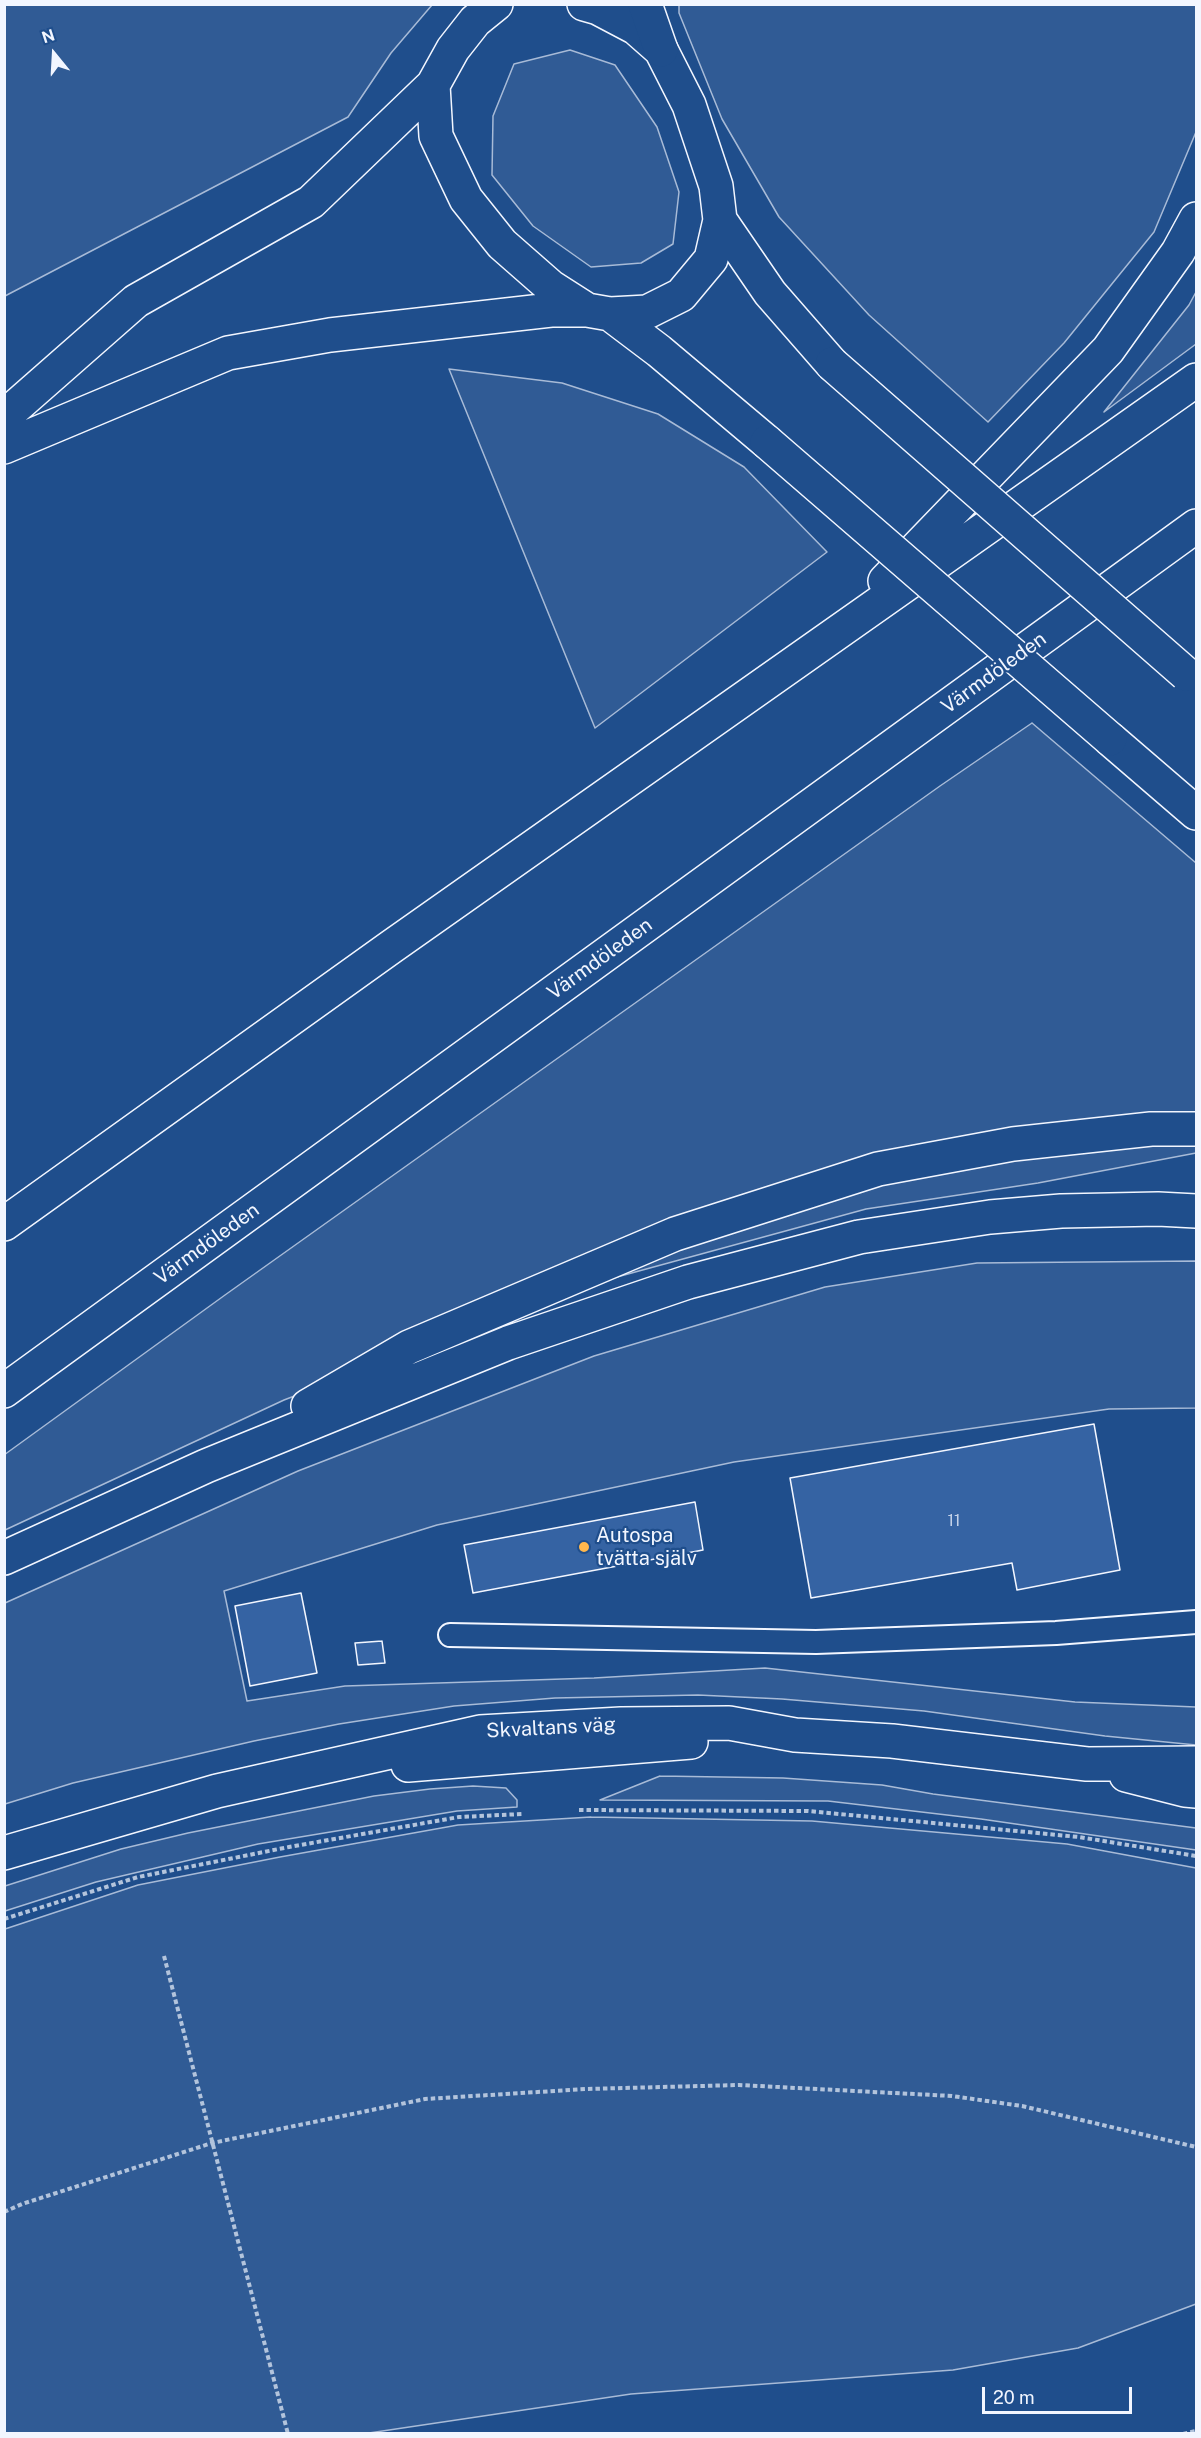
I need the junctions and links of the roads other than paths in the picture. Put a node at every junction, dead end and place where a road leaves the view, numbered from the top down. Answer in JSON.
{"nodes":[{"id":1,"x":496,"y":4,"type":"edge"},
{"id":2,"x":584,"y":4,"type":"edge"},
{"id":3,"x":645,"y":4,"type":"edge"},
{"id":4,"x":662,"y":50,"type":"junction"},
{"id":5,"x":433,"y":85,"type":"junction"},
{"id":6,"x":1197,"y":219,"type":"edge"},
{"id":7,"x":720,"y":220,"type":"junction"},
{"id":8,"x":598,"y":312,"type":"junction"},
{"id":9,"x":1197,"y":380,"type":"edge"},
{"id":10,"x":4,"y":417,"type":"edge"},
{"id":11,"x":4,"y":447,"type":"edge"},
{"id":12,"x":1197,"y":526,"type":"edge"},
{"id":13,"x":831,"y":636,"type":"junction"},
{"id":14,"x":1191,"y":678,"type":"edge"},
{"id":15,"x":1197,"y":813,"type":"edge"},
{"id":16,"x":1197,"y":1129,"type":"edge"},
{"id":17,"x":1197,"y":1211,"type":"edge"},
{"id":18,"x":4,"y":1224,"type":"edge"},
{"id":19,"x":4,"y":1391,"type":"edge"},
{"id":20,"x":206,"y":1466,"type":"junction"},
{"id":21,"x":4,"y":1558,"type":"edge"},
{"id":22,"x":1197,"y":1622,"type":"edge"},
{"id":23,"x":450,"y":1635,"type":"dead end"},
{"id":24,"x":1197,"y":1763,"type":"edge"},
{"id":25,"x":1087,"y":1764,"type":"junction"},
{"id":26,"x":1197,"y":1791,"type":"edge"},
{"id":27,"x":4,"y":1853,"type":"edge"}],
"edges":[{"from":1,"to":5,"type":"main road"},
{"from":2,"to":4,"type":"main road"},
{"from":3,"to":4,"type":"main road"},
{"from":4,"to":7,"type":"main road"},
{"from":5,"to":8,"type":"main road"},
{"from":5,"to":10,"type":"main road"},
{"from":6,"to":13,"type":"main road"},
{"from":7,"to":8,"type":"main road"},
{"from":7,"to":14,"type":"main road","bridge":true},
{"from":8,"to":11,"type":"main road"},
{"from":8,"to":15,"type":"main road","bridge":true},
{"from":9,"to":13,"type":"main road"},
{"from":12,"to":19,"type":"main road","name":"Värmdöleden"},
{"from":13,"to":18,"type":"main road"},
{"from":16,"to":20,"type":"main road"},
{"from":17,"to":20,"type":"main road"},
{"from":20,"to":21,"type":"main road"},
{"from":22,"to":23,"type":"lane"},
{"from":24,"to":25,"type":"main road","name":"Skvaltans väg"},
{"from":25,"to":26,"type":"main road","name":"Skvaltans väg"},
{"from":25,"to":27,"type":"main road","name":"Skvaltans väg"}]}
